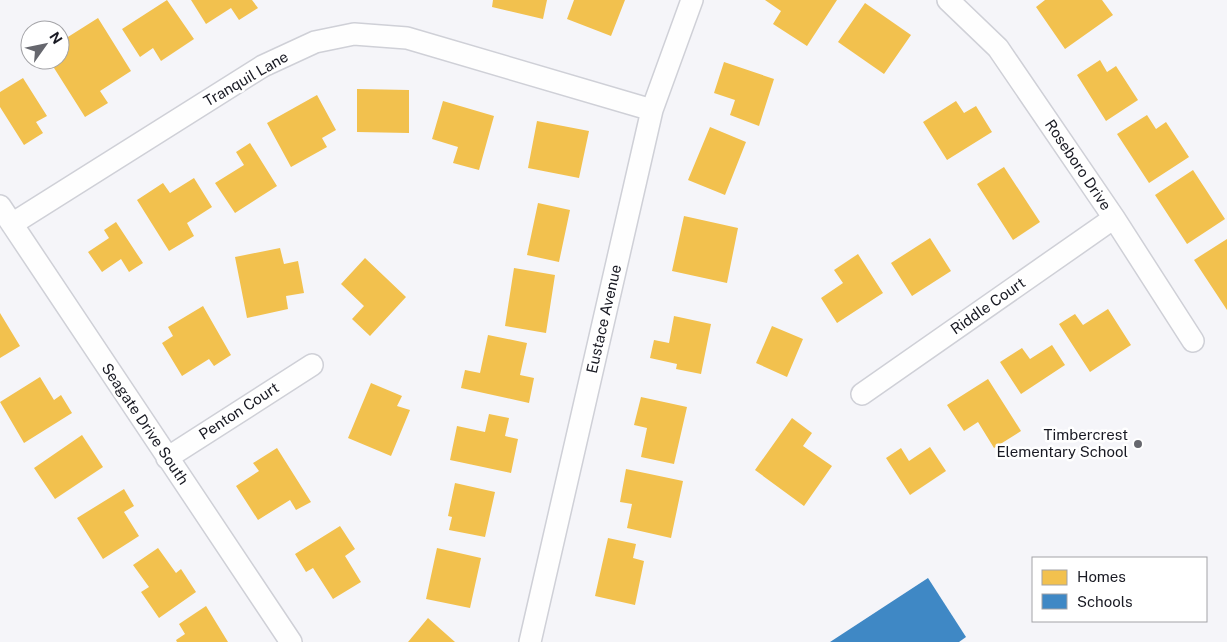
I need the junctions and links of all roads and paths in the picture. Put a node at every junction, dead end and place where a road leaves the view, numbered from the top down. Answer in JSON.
{"nodes":[{"id":1,"x":692,"y":0,"type":"edge"},
{"id":2,"x":948,"y":0,"type":"edge"},
{"id":3,"x":652,"y":110,"type":"junction"},
{"id":4,"x":0,"y":206,"type":"edge"},
{"id":5,"x":1114,"y":218,"type":"junction"},
{"id":6,"x":12,"y":224,"type":"junction"},
{"id":7,"x":1193,"y":341,"type":"dead end"},
{"id":8,"x":312,"y":365,"type":"dead end"},
{"id":9,"x":862,"y":394,"type":"dead end"},
{"id":10,"x":167,"y":458,"type":"junction"},
{"id":11,"x":291,"y":642,"type":"edge"},
{"id":12,"x":530,"y":642,"type":"edge"}],
"edges":[{"from":1,"to":3,"type":"street","name":"Eustace Avenue"},
{"from":2,"to":5,"type":"street","name":"Roseboro Drive"},
{"from":3,"to":6,"type":"street","name":"Tranquil Lane"},
{"from":3,"to":12,"type":"street","name":"Eustace Avenue"},
{"from":4,"to":6,"type":"street","name":"Seagate Drive South"},
{"from":5,"to":7,"type":"street","name":"Roseboro Drive"},
{"from":5,"to":9,"type":"street","name":"Riddle Court"},
{"from":6,"to":10,"type":"street","name":"Seagate Drive South"},
{"from":8,"to":10,"type":"street","name":"Penton Court"},
{"from":10,"to":11,"type":"street","name":"Seagate Drive South"}]}
